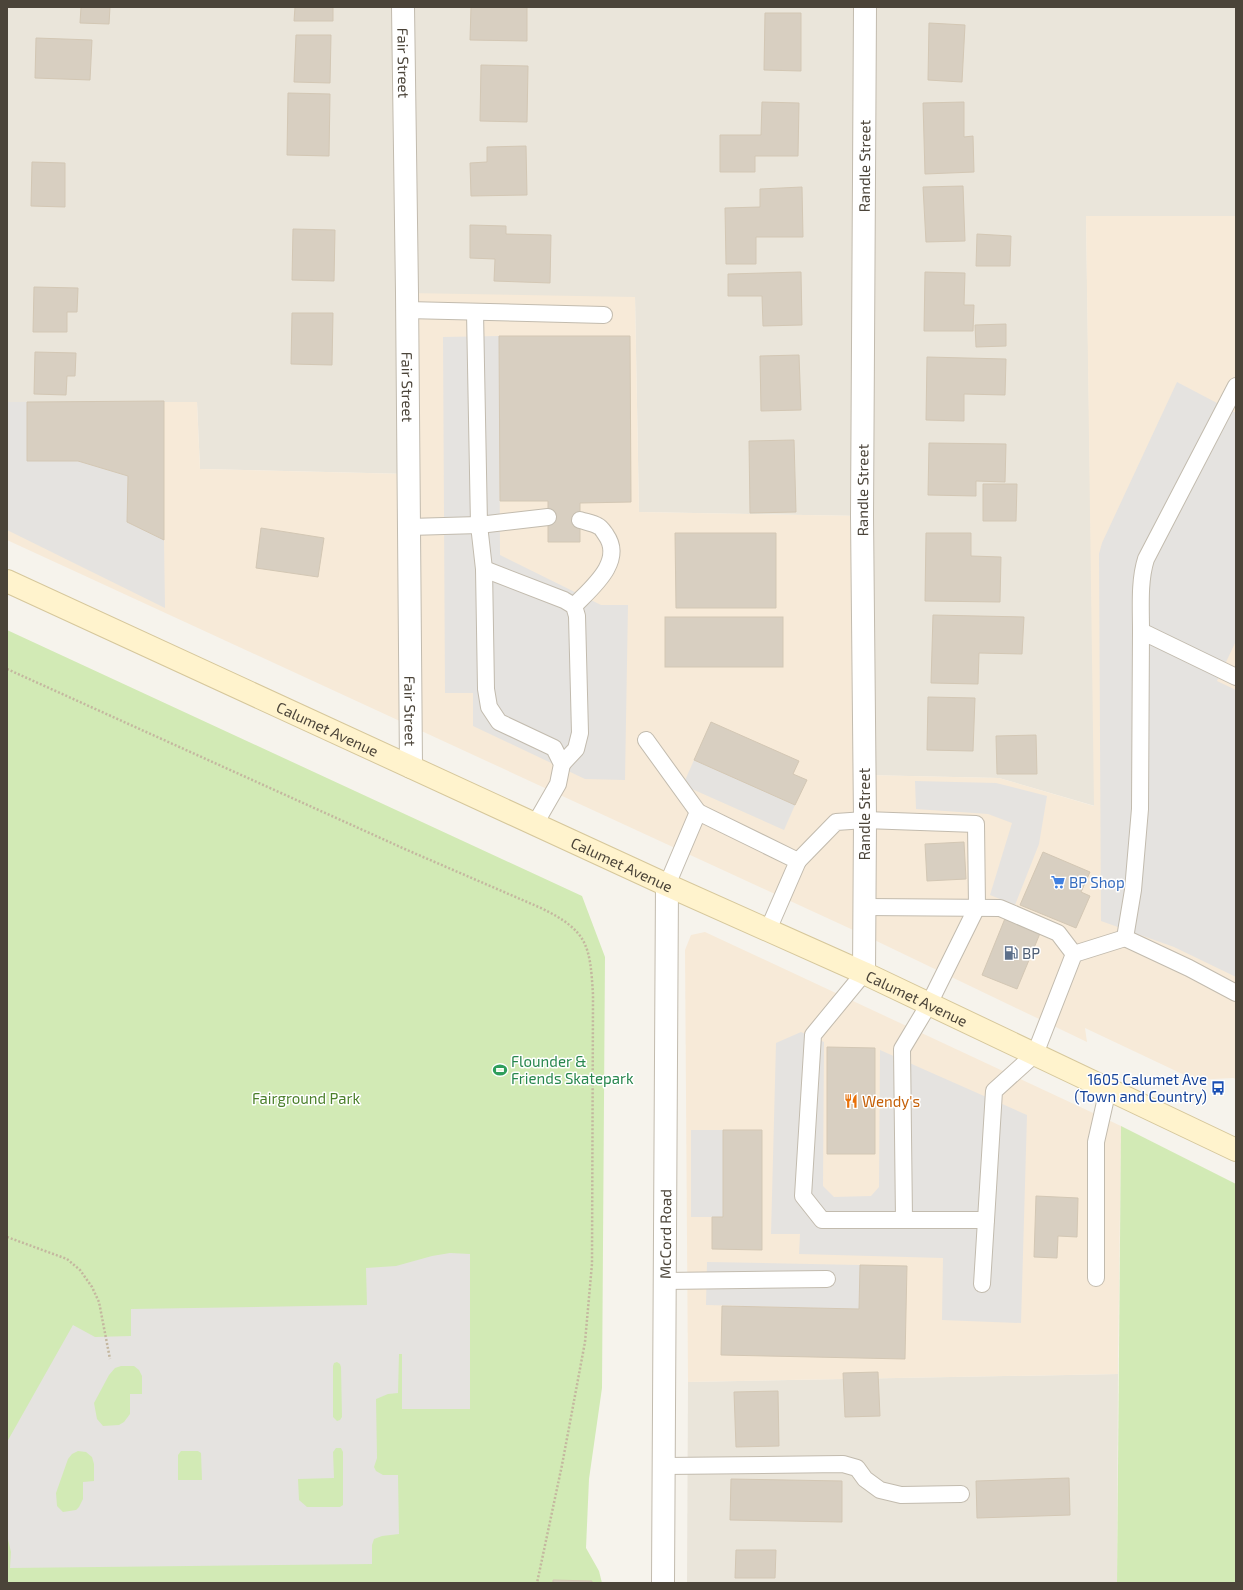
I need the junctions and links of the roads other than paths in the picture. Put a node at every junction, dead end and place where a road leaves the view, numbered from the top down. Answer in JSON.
{"nodes":[{"id":1,"x":403,"y":7,"type":"edge"},
{"id":2,"x":865,"y":7,"type":"edge"},
{"id":3,"x":407,"y":310,"type":"junction"},
{"id":4,"x":475,"y":312,"type":"junction"},
{"id":5,"x":604,"y":314,"type":"dead end"},
{"id":6,"x":1236,"y":386,"type":"edge"},
{"id":7,"x":548,"y":517,"type":"dead end"},
{"id":8,"x":580,"y":520,"type":"dead end"},
{"id":9,"x":479,"y":525,"type":"junction"},
{"id":10,"x":409,"y":527,"type":"junction"},
{"id":11,"x":484,"y":569,"type":"junction"},
{"id":12,"x":7,"y":581,"type":"edge"},
{"id":13,"x":574,"y":606,"type":"junction"},
{"id":14,"x":1141,"y":631,"type":"junction"},
{"id":15,"x":1236,"y":677,"type":"edge"},
{"id":16,"x":646,"y":740,"type":"dead end"},
{"id":17,"x":562,"y":764,"type":"junction"},
{"id":18,"x":411,"y":767,"type":"junction"},
{"id":19,"x":698,"y":812,"type":"junction"},
{"id":20,"x":865,"y":820,"type":"junction"},
{"id":21,"x":535,"y":824,"type":"junction"},
{"id":22,"x":798,"y":861,"type":"junction"},
{"id":23,"x":667,"y":885,"type":"junction"},
{"id":24,"x":865,"y":907,"type":"junction"},
{"id":25,"x":977,"y":907,"type":"junction"},
{"id":26,"x":768,"y":930,"type":"junction"},
{"id":27,"x":1125,"y":938,"type":"junction"},
{"id":28,"x":1074,"y":954,"type":"junction"},
{"id":29,"x":864,"y":973,"type":"junction"},
{"id":30,"x":1236,"y":993,"type":"edge"},
{"id":31,"x":928,"y":1004,"type":"junction"},
{"id":32,"x":1034,"y":1054,"type":"junction"},
{"id":33,"x":1108,"y":1089,"type":"junction"},
{"id":34,"x":1236,"y":1150,"type":"edge"},
{"id":35,"x":904,"y":1220,"type":"junction"},
{"id":36,"x":986,"y":1220,"type":"junction"},
{"id":37,"x":1096,"y":1278,"type":"dead end"},
{"id":38,"x":827,"y":1279,"type":"dead end"},
{"id":39,"x":664,"y":1281,"type":"junction"},
{"id":40,"x":982,"y":1284,"type":"dead end"},
{"id":41,"x":664,"y":1466,"type":"junction"},
{"id":42,"x":961,"y":1494,"type":"dead end"},
{"id":43,"x":663,"y":1583,"type":"edge"}],
"edges":[{"from":1,"to":3,"type":"street","name":"Fair Street"},
{"from":2,"to":20,"type":"street","name":"Randle Street"},
{"from":3,"to":4,"type":"lane"},
{"from":3,"to":10,"type":"street","name":"Fair Street"},
{"from":4,"to":5,"type":"lane"},
{"from":4,"to":9,"type":"lane"},
{"from":6,"to":14,"type":"lane"},
{"from":7,"to":9,"type":"lane"},
{"from":8,"to":13,"type":"lane"},
{"from":9,"to":10,"type":"lane"},
{"from":9,"to":11,"type":"lane"},
{"from":10,"to":18,"type":"street","name":"Fair Street"},
{"from":11,"to":13,"type":"lane"},
{"from":11,"to":17,"type":"lane"},
{"from":12,"to":18,"type":"main road","name":"Calumet Avenue"},
{"from":13,"to":17,"type":"lane"},
{"from":14,"to":15,"type":"lane"},
{"from":14,"to":27,"type":"lane"},
{"from":16,"to":19,"type":"lane"},
{"from":17,"to":21,"type":"lane"},
{"from":18,"to":21,"type":"main road","name":"Calumet Avenue"},
{"from":19,"to":22,"type":"lane"},
{"from":19,"to":23,"type":"lane"},
{"from":20,"to":22,"type":"lane"},
{"from":20,"to":24,"type":"street","name":"Randle Street"},
{"from":20,"to":25,"type":"lane"},
{"from":21,"to":23,"type":"main road","name":"Calumet Avenue"},
{"from":22,"to":26,"type":"lane"},
{"from":23,"to":26,"type":"main road","name":"Calumet Avenue"},
{"from":23,"to":39,"type":"street","name":"McCord Road"},
{"from":24,"to":25,"type":"lane"},
{"from":24,"to":29,"type":"street","name":"Randle Street"},
{"from":25,"to":28,"type":"lane"},
{"from":25,"to":31,"type":"lane"},
{"from":26,"to":29,"type":"main road","name":"Calumet Avenue"},
{"from":27,"to":28,"type":"lane"},
{"from":27,"to":30,"type":"lane"},
{"from":28,"to":32,"type":"lane"},
{"from":29,"to":31,"type":"main road","name":"Calumet Avenue"},
{"from":29,"to":35,"type":"lane"},
{"from":31,"to":32,"type":"main road","name":"Calumet Avenue"},
{"from":31,"to":35,"type":"lane"},
{"from":32,"to":33,"type":"main road","name":"Calumet Avenue"},
{"from":32,"to":36,"type":"lane"},
{"from":33,"to":34,"type":"main road","name":"Calumet Avenue"},
{"from":33,"to":37,"type":"lane"},
{"from":35,"to":36,"type":"lane"},
{"from":36,"to":40,"type":"lane"},
{"from":38,"to":39,"type":"lane"},
{"from":39,"to":41,"type":"street","name":"McCord Road"},
{"from":41,"to":42,"type":"lane"},
{"from":41,"to":43,"type":"street","name":"McCord Road"}]}
